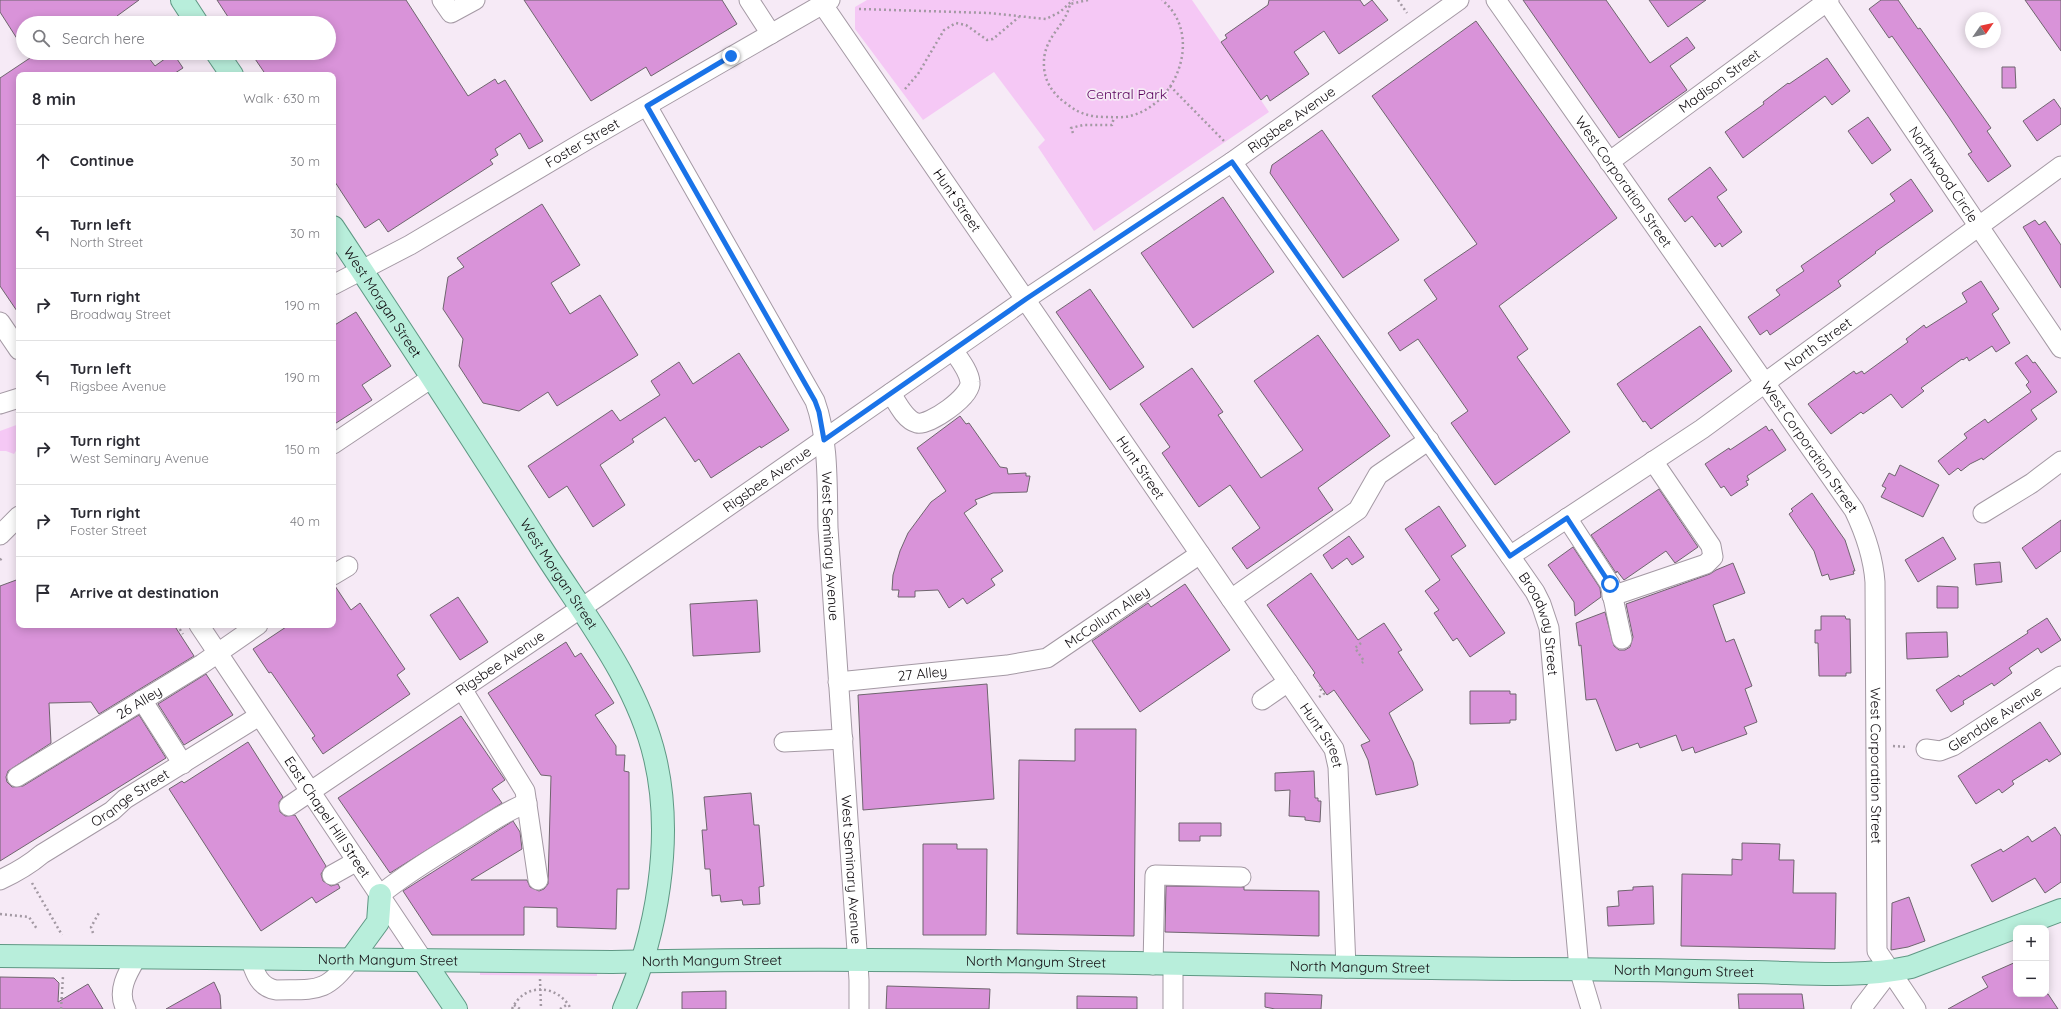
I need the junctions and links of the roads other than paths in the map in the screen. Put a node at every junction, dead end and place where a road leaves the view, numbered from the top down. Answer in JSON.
{"nodes":[{"id":1,"x":182,"y":0,"type":"edge"},
{"id":2,"x":442,"y":0,"type":"edge"},
{"id":3,"x":475,"y":0,"type":"edge"},
{"id":4,"x":749,"y":0,"type":"edge"},
{"id":5,"x":1459,"y":0,"type":"edge"},
{"id":6,"x":1496,"y":0,"type":"edge"},
{"id":7,"x":1828,"y":1,"type":"edge"},
{"id":8,"x":826,"y":2,"type":"edge"},
{"id":9,"x":192,"y":16,"type":"edge"},
{"id":10,"x":771,"y":34,"type":"junction"},
{"id":11,"x":222,"y":60,"type":"edge"},
{"id":12,"x":230,"y":72,"type":"edge"},
{"id":13,"x":647,"y":106,"type":"junction"},
{"id":14,"x":1232,"y":162,"type":"junction"},
{"id":15,"x":1609,"y":162,"type":"junction"},
{"id":16,"x":2061,"y":166,"type":"edge"},
{"id":17,"x":1979,"y":228,"type":"junction"},
{"id":18,"x":336,"y":232,"type":"edge"},
{"id":19,"x":361,"y":269,"type":"junction"},
{"id":20,"x":336,"y":283,"type":"edge"},
{"id":21,"x":1026,"y":299,"type":"junction"},
{"id":22,"x":0,"y":322,"type":"edge"},
{"id":23,"x":16,"y":346,"type":"edge"},
{"id":24,"x":2061,"y":348,"type":"edge"},
{"id":25,"x":953,"y":350,"type":"junction"},
{"id":26,"x":433,"y":377,"type":"junction"},
{"id":27,"x":1764,"y":384,"type":"junction"},
{"id":28,"x":891,"y":393,"type":"junction"},
{"id":29,"x":16,"y":399,"type":"edge"},
{"id":30,"x":0,"y":404,"type":"edge"},
{"id":31,"x":824,"y":440,"type":"junction"},
{"id":32,"x":1429,"y":440,"type":"junction"},
{"id":33,"x":336,"y":442,"type":"edge"},
{"id":34,"x":1653,"y":461,"type":"junction"},
{"id":35,"x":2061,"y":462,"type":"edge"},
{"id":36,"x":1983,"y":513,"type":"dead end"},
{"id":37,"x":1567,"y":518,"type":"junction"},
{"id":38,"x":16,"y":519,"type":"edge"},
{"id":39,"x":0,"y":535,"type":"edge"},
{"id":40,"x":1200,"y":554,"type":"junction"},
{"id":41,"x":1510,"y":556,"type":"junction"},
{"id":42,"x":1612,"y":596,"type":"junction"},
{"id":43,"x":1231,"y":599,"type":"junction"},
{"id":44,"x":581,"y":608,"type":"junction"},
{"id":45,"x":201,"y":628,"type":"edge"},
{"id":46,"x":254,"y":628,"type":"edge"},
{"id":47,"x":1622,"y":639,"type":"dead end"},
{"id":48,"x":217,"y":653,"type":"junction"},
{"id":49,"x":1007,"y":665,"type":"joint"},
{"id":50,"x":2061,"y":676,"type":"edge"},
{"id":51,"x":838,"y":682,"type":"junction"},
{"id":52,"x":1288,"y":682,"type":"junction"},
{"id":53,"x":462,"y":689,"type":"junction"},
{"id":54,"x":142,"y":700,"type":"junction"},
{"id":55,"x":1262,"y":700,"type":"dead end"},
{"id":56,"x":259,"y":716,"type":"junction"},
{"id":57,"x":843,"y":739,"type":"junction"},
{"id":58,"x":784,"y":742,"type":"dead end"},
{"id":59,"x":1926,"y":749,"type":"road end"},
{"id":60,"x":183,"y":764,"type":"junction"},
{"id":61,"x":17,"y":777,"type":"dead end"},
{"id":62,"x":311,"y":792,"type":"junction"},
{"id":63,"x":527,"y":803,"type":"junction"},
{"id":64,"x":289,"y":806,"type":"dead end"},
{"id":65,"x":357,"y":861,"type":"junction"},
{"id":66,"x":332,"y":876,"type":"dead end"},
{"id":67,"x":1241,"y":877,"type":"dead end"},
{"id":68,"x":0,"y":880,"type":"edge"},
{"id":69,"x":538,"y":880,"type":"dead end"},
{"id":70,"x":380,"y":895,"type":"junction"},
{"id":71,"x":2061,"y":910,"type":"edge"},
{"id":72,"x":0,"y":956,"type":"edge"},
{"id":73,"x":137,"y":957,"type":"junction"},
{"id":74,"x":250,"y":958,"type":"junction"},
{"id":75,"x":351,"y":959,"type":"junction"},
{"id":76,"x":423,"y":960,"type":"junction"},
{"id":77,"x":857,"y":960,"type":"junction"},
{"id":78,"x":642,"y":961,"type":"junction"},
{"id":79,"x":1163,"y":965,"type":"junction"},
{"id":80,"x":1346,"y":968,"type":"junction"},
{"id":81,"x":1578,"y":969,"type":"junction"},
{"id":82,"x":1890,"y":971,"type":"junction"},
{"id":83,"x":126,"y":1009,"type":"edge"},
{"id":84,"x":456,"y":1009,"type":"edge"},
{"id":85,"x":624,"y":1009,"type":"edge"},
{"id":86,"x":859,"y":1009,"type":"edge"},
{"id":87,"x":1173,"y":1009,"type":"edge"},
{"id":88,"x":1591,"y":1009,"type":"edge"},
{"id":89,"x":1861,"y":1009,"type":"edge"},
{"id":90,"x":1916,"y":1009,"type":"edge"}],
"edges":[{"from":1,"to":9,"type":"main road"},
{"from":2,"to":3,"type":"street"},
{"from":4,"to":10,"type":"street"},
{"from":5,"to":14,"type":"street","name":"Rigsbee Avenue"},
{"from":6,"to":15,"type":"street","name":"West Corporation Street"},
{"from":7,"to":15,"type":"street","name":"Madison Street"},
{"from":7,"to":17,"type":"street","name":"Northwood Circle"},
{"from":8,"to":10,"type":"street","name":"Foster Street"},
{"from":8,"to":21,"type":"street","name":"Hunt Street"},
{"from":10,"to":13,"type":"street","name":"Foster Street"},
{"from":11,"to":12,"type":"main road"},
{"from":13,"to":19,"type":"street","name":"Foster Street"},
{"from":13,"to":31,"type":"street","name":"West Seminary Avenue"},
{"from":14,"to":21,"type":"street","name":"Rigsbee Avenue"},
{"from":14,"to":32,"type":"street","name":"Broadway Street"},
{"from":15,"to":27,"type":"street","name":"West Corporation Street"},
{"from":16,"to":17,"type":"street","name":"North Street"},
{"from":17,"to":24,"type":"street","name":"Northwood Circle"},
{"from":17,"to":27,"type":"street","name":"North Street"},
{"from":18,"to":19,"type":"main road","name":"West Morgan Street"},
{"from":19,"to":20,"type":"street","name":"Foster Street"},
{"from":19,"to":26,"type":"main road","name":"West Morgan Street"},
{"from":21,"to":25,"type":"street","name":"Rigsbee Avenue"},
{"from":21,"to":40,"type":"street","name":"Hunt Street"},
{"from":22,"to":23,"type":"street"},
{"from":25,"to":28,"type":"street","name":"Rigsbee Avenue"},
{"from":25,"to":28,"type":"street"},
{"from":26,"to":33,"type":"street"},
{"from":26,"to":44,"type":"main road","name":"West Morgan Street"},
{"from":27,"to":34,"type":"street","name":"North Street"},
{"from":27,"to":82,"type":"street","name":"West Corporation Street"},
{"from":28,"to":31,"type":"street","name":"Rigsbee Avenue"},
{"from":29,"to":30,"type":"street"},
{"from":31,"to":44,"type":"street","name":"Rigsbee Avenue"},
{"from":31,"to":51,"type":"street","name":"West Seminary Avenue"},
{"from":32,"to":41,"type":"street","name":"Broadway Street"},
{"from":32,"to":43,"type":"street"},
{"from":34,"to":37,"type":"street","name":"North Street"},
{"from":34,"to":42,"type":"street"},
{"from":35,"to":36,"type":"street"},
{"from":37,"to":41,"type":"street","name":"North Street"},
{"from":37,"to":42,"type":"street"},
{"from":38,"to":39,"type":"street"},
{"from":40,"to":43,"type":"street","name":"Hunt Street"},
{"from":40,"to":49,"type":"street","name":"McCollum Alley"},
{"from":41,"to":81,"type":"street","name":"Broadway Street"},
{"from":42,"to":47,"type":"street"},
{"from":43,"to":52,"type":"street","name":"Hunt Street"},
{"from":44,"to":53,"type":"street","name":"Rigsbee Avenue"},
{"from":44,"to":78,"type":"main road","name":"West Morgan Street"},
{"from":45,"to":48,"type":"street","name":"East Chapel Hill Street"},
{"from":46,"to":48,"type":"street","name":"26 Alley"},
{"from":48,"to":54,"type":"street","name":"26 Alley"},
{"from":48,"to":56,"type":"street","name":"East Chapel Hill Street"},
{"from":49,"to":51,"type":"street","name":"27 Alley"},
{"from":50,"to":59,"type":"street","name":"Glendale Avenue"},
{"from":51,"to":57,"type":"street","name":"West Seminary Avenue"},
{"from":52,"to":55,"type":"street"},
{"from":52,"to":80,"type":"street","name":"Hunt Street"},
{"from":53,"to":62,"type":"street","name":"Rigsbee Avenue"},
{"from":53,"to":63,"type":"street"},
{"from":54,"to":60,"type":"street"},
{"from":54,"to":61,"type":"street","name":"26 Alley"},
{"from":56,"to":60,"type":"street","name":"Orange Street"},
{"from":56,"to":62,"type":"street","name":"East Chapel Hill Street"},
{"from":57,"to":58,"type":"street"},
{"from":57,"to":77,"type":"street","name":"West Seminary Avenue"},
{"from":60,"to":68,"type":"street","name":"Orange Street"},
{"from":62,"to":64,"type":"street","name":"Rigsbee Avenue"},
{"from":62,"to":65,"type":"street","name":"East Chapel Hill Street"},
{"from":63,"to":69,"type":"street"},
{"from":63,"to":70,"type":"street"},
{"from":65,"to":66,"type":"street"},
{"from":65,"to":70,"type":"street","name":"East Chapel Hill Street"},
{"from":67,"to":79,"type":"street"},
{"from":70,"to":75,"type":"main road"},
{"from":70,"to":76,"type":"street","name":"East Chapel Hill Street"},
{"from":71,"to":82,"type":"main road","name":"North Mangum Street"},
{"from":72,"to":73,"type":"main road","name":"North Mangum Street"},
{"from":73,"to":74,"type":"main road","name":"North Mangum Street"},
{"from":73,"to":83,"type":"street"},
{"from":74,"to":75,"type":"main road","name":"North Mangum Street"},
{"from":74,"to":75,"type":"street"},
{"from":75,"to":76,"type":"main road","name":"North Mangum Street"},
{"from":76,"to":78,"type":"main road","name":"North Mangum Street"},
{"from":76,"to":84,"type":"main road","name":"East Chapel Hill Street"},
{"from":77,"to":78,"type":"main road","name":"North Mangum Street"},
{"from":77,"to":79,"type":"main road","name":"North Mangum Street"},
{"from":77,"to":86,"type":"street","name":"West Seminary Avenue"},
{"from":78,"to":85,"type":"main road","name":"West Morgan Street"},
{"from":79,"to":80,"type":"main road","name":"North Mangum Street"},
{"from":79,"to":87,"type":"street"},
{"from":80,"to":81,"type":"main road","name":"North Mangum Street"},
{"from":81,"to":82,"type":"main road","name":"North Mangum Street"},
{"from":81,"to":88,"type":"street","name":"Broadway Street"},
{"from":82,"to":89,"type":"street"},
{"from":82,"to":90,"type":"street","name":"West Corporation Street"}]}
